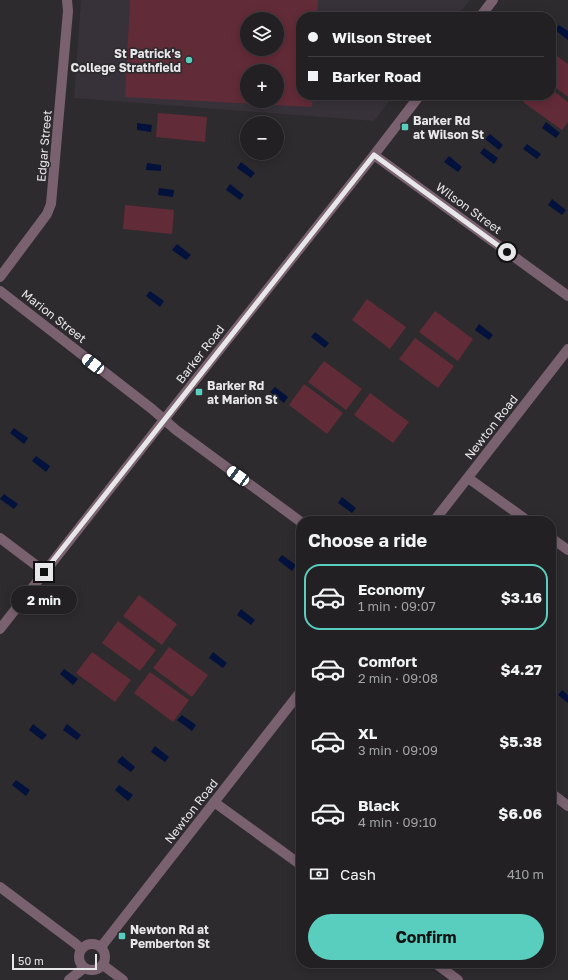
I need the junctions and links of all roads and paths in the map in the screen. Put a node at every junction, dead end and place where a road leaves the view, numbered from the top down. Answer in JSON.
{"nodes":[{"id":1,"x":67,"y":0,"type":"edge"},
{"id":2,"x":493,"y":0,"type":"edge"},
{"id":3,"x":484,"y":12,"type":"edge"},
{"id":4,"x":416,"y":100,"type":"edge"},
{"id":5,"x":374,"y":155,"type":"junction"},
{"id":6,"x":0,"y":278,"type":"edge"},
{"id":7,"x":0,"y":291,"type":"edge"},
{"id":8,"x":568,"y":296,"type":"edge"},
{"id":9,"x":568,"y":349,"type":"edge"},
{"id":10,"x":164,"y":420,"type":"junction"},
{"id":11,"x":468,"y":478,"type":"junction"},
{"id":12,"x":438,"y":516,"type":"edge"},
{"id":13,"x":521,"y":516,"type":"edge"},
{"id":14,"x":296,"y":518,"type":"edge"},
{"id":15,"x":0,"y":538,"type":"edge"},
{"id":16,"x":556,"y":542,"type":"edge"},
{"id":17,"x":568,"y":550,"type":"edge"},
{"id":18,"x":44,"y":572,"type":"junction"},
{"id":19,"x":0,"y":629,"type":"edge"},
{"id":20,"x":296,"y":697,"type":"edge"},
{"id":21,"x":556,"y":797,"type":"edge"},
{"id":22,"x":214,"y":802,"type":"junction"},
{"id":23,"x":568,"y":806,"type":"edge"},
{"id":24,"x":296,"y":861,"type":"edge"},
{"id":25,"x":0,"y":887,"type":"edge"},
{"id":26,"x":101,"y":947,"type":"junction"},
{"id":27,"x":81,"y":949,"type":"junction"},
{"id":28,"x":103,"y":965,"type":"junction"},
{"id":29,"x":84,"y":968,"type":"junction"},
{"id":30,"x":442,"y":968,"type":"edge"},
{"id":31,"x":69,"y":980,"type":"edge"},
{"id":32,"x":124,"y":980,"type":"edge"},
{"id":33,"x":458,"y":980,"type":"edge"}],
"edges":[{"from":1,"to":6,"type":"street","name":"Edgar Street"},
{"from":2,"to":3,"type":"street"},
{"from":4,"to":5,"type":"street","name":"Barker Road"},
{"from":5,"to":8,"type":"street","name":"Wilson Street"},
{"from":5,"to":10,"type":"street","name":"Barker Road"},
{"from":7,"to":10,"type":"street","name":"Marion Street"},
{"from":9,"to":11,"type":"street","name":"Newton Road"},
{"from":10,"to":14,"type":"street","name":"Marion Street"},
{"from":10,"to":18,"type":"street","name":"Barker Road"},
{"from":11,"to":12,"type":"street","name":"Newton Road"},
{"from":11,"to":13,"type":"street"},
{"from":15,"to":18,"type":"street"},
{"from":16,"to":17,"type":"street"},
{"from":18,"to":19,"type":"street","name":"Barker Road"},
{"from":20,"to":22,"type":"street","name":"Newton Road"},
{"from":21,"to":23,"type":"street"},
{"from":22,"to":24,"type":"street"},
{"from":22,"to":26,"type":"street","name":"Newton Road"},
{"from":25,"to":27,"type":"street"},
{"from":26,"to":27,"type":"street"},
{"from":26,"to":28,"type":"street"},
{"from":27,"to":29,"type":"street"},
{"from":28,"to":29,"type":"street"},
{"from":28,"to":32,"type":"street"},
{"from":29,"to":31,"type":"street"},
{"from":30,"to":33,"type":"street"}]}
